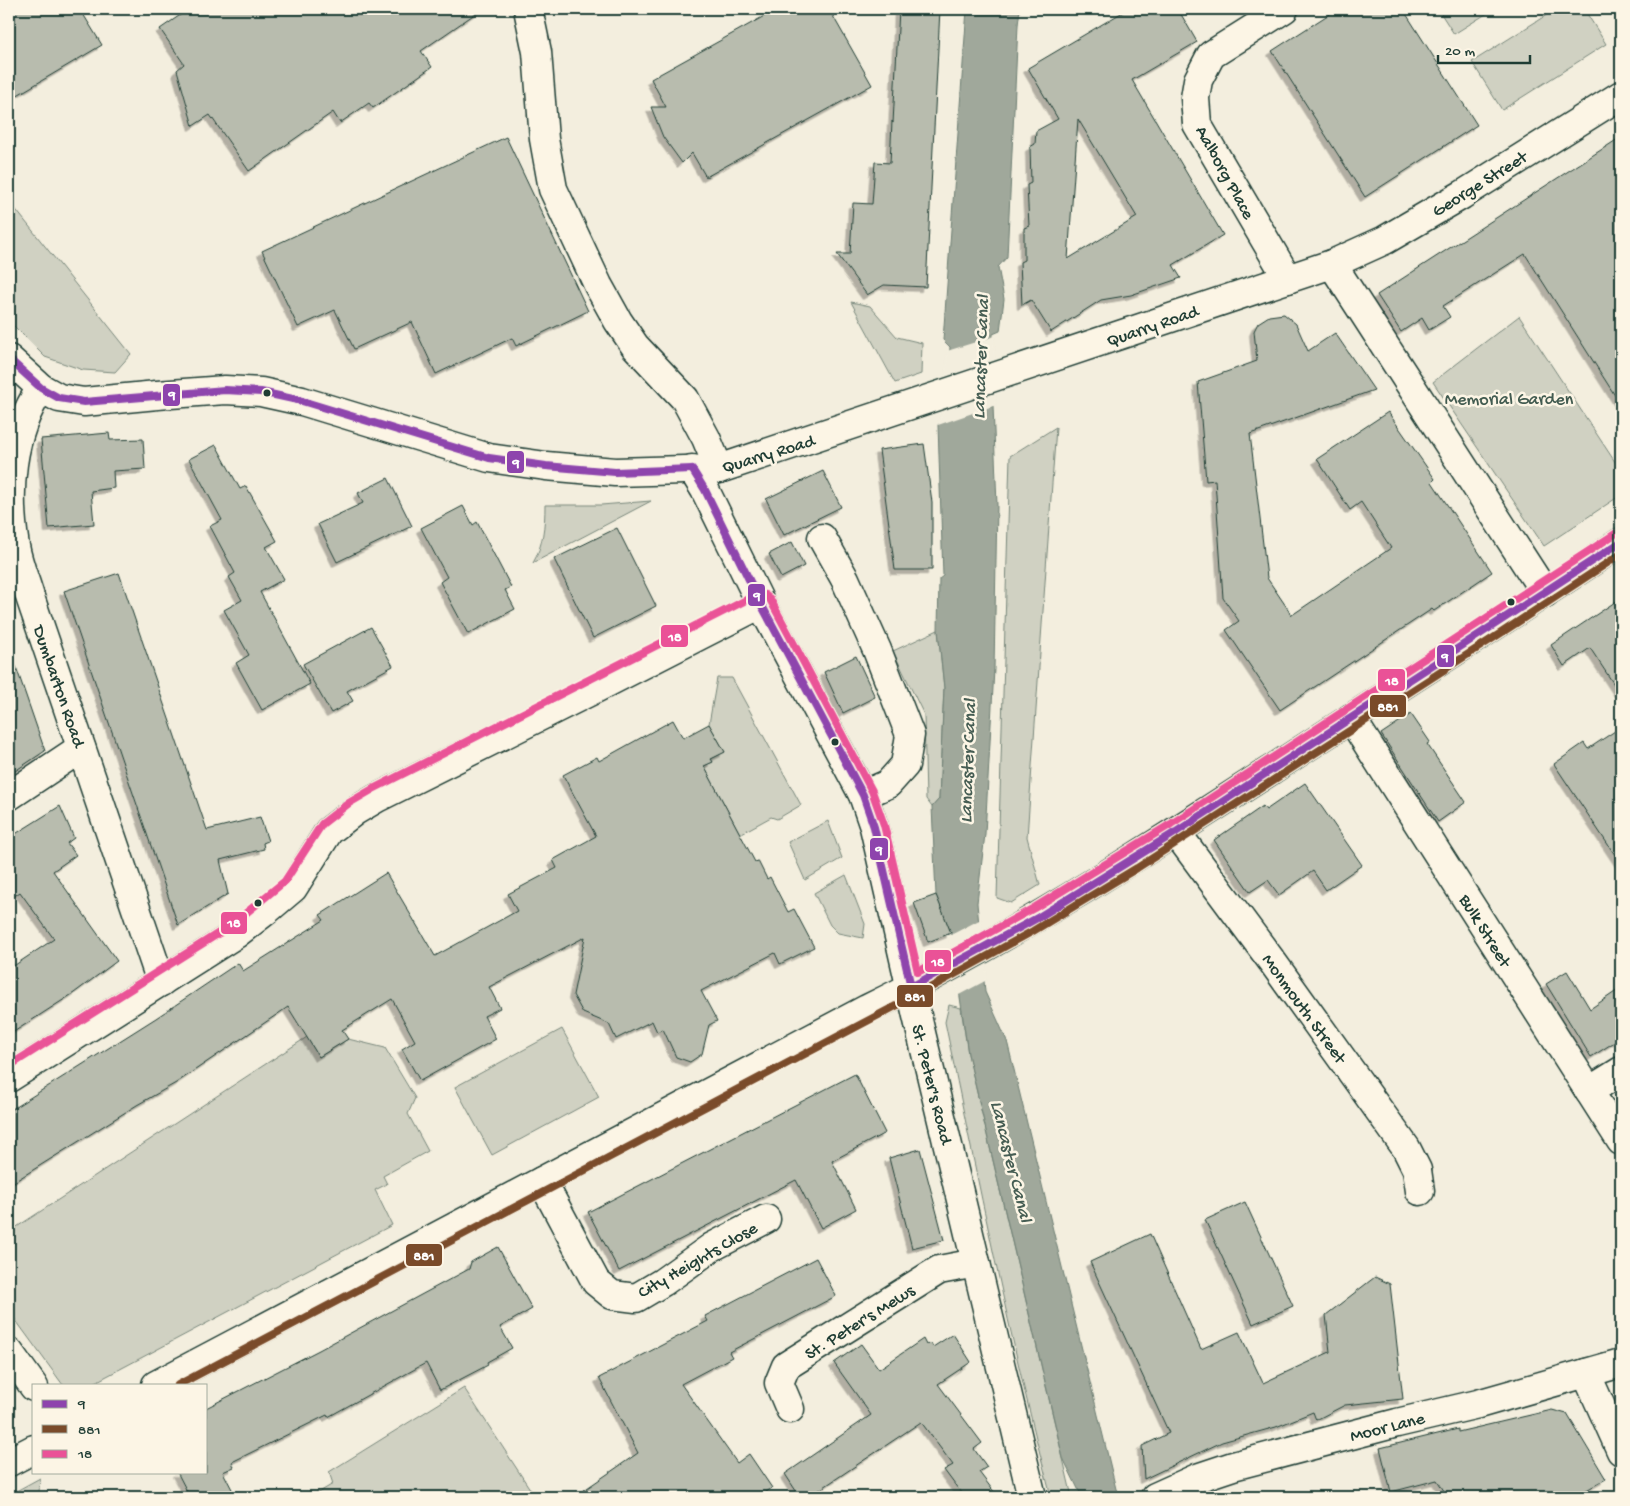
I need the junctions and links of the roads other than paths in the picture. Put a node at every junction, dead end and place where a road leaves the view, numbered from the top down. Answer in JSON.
{"nodes":[{"id":1,"x":528,"y":9,"type":"edge"},
{"id":2,"x":1284,"y":9,"type":"edge"},
{"id":3,"x":1621,"y":94,"type":"edge"},
{"id":4,"x":1332,"y":264,"type":"junction"},
{"id":5,"x":1288,"y":279,"type":"junction"},
{"id":6,"x":9,"y":359,"type":"edge"},
{"id":7,"x":40,"y":388,"type":"junction"},
{"id":8,"x":719,"y":469,"type":"junction"},
{"id":9,"x":692,"y":470,"type":"junction"},
{"id":10,"x":9,"y":498,"type":"edge"},
{"id":11,"x":822,"y":538,"type":"dead end"},
{"id":12,"x":1621,"y":542,"type":"edge"},
{"id":13,"x":1545,"y":593,"type":"junction"},
{"id":14,"x":761,"y":604,"type":"junction"},
{"id":15,"x":1352,"y":718,"type":"junction"},
{"id":16,"x":82,"y":748,"type":"junction"},
{"id":17,"x":864,"y":795,"type":"junction"},
{"id":18,"x":9,"y":796,"type":"edge"},
{"id":19,"x":1176,"y":832,"type":"junction"},
{"id":20,"x":161,"y":982,"type":"junction"},
{"id":21,"x":911,"y":987,"type":"junction"},
{"id":22,"x":1621,"y":1071,"type":"edge"},
{"id":23,"x":9,"y":1078,"type":"edge"},
{"id":24,"x":1589,"y":1091,"type":"junction"},
{"id":25,"x":1621,"y":1141,"type":"edge"},
{"id":26,"x":542,"y":1181,"type":"junction"},
{"id":27,"x":1420,"y":1191,"type":"dead end"},
{"id":28,"x":766,"y":1219,"type":"dead end"},
{"id":29,"x":976,"y":1263,"type":"junction"},
{"id":30,"x":9,"y":1352,"type":"edge"},
{"id":31,"x":1621,"y":1363,"type":"edge"},
{"id":32,"x":1586,"y":1373,"type":"junction"},
{"id":33,"x":158,"y":1384,"type":"edge"},
{"id":34,"x":32,"y":1385,"type":"edge"},
{"id":35,"x":790,"y":1409,"type":"dead end"},
{"id":36,"x":32,"y":1450,"type":"edge"},
{"id":37,"x":1621,"y":1451,"type":"edge"},
{"id":38,"x":9,"y":1462,"type":"edge"},
{"id":39,"x":1032,"y":1497,"type":"edge"},
{"id":40,"x":1155,"y":1497,"type":"edge"}],
"edges":[{"from":1,"to":8,"type":"street"},
{"from":2,"to":5,"type":"street","name":"Aalborg Place"},
{"from":3,"to":4,"type":"street","name":"George Street"},
{"from":4,"to":5,"type":"street","name":"Quarry Road"},
{"from":4,"to":13,"type":"street"},
{"from":5,"to":8,"type":"street","name":"Quarry Road"},
{"from":6,"to":7,"type":"street","name":"Quarry Road"},
{"from":7,"to":9,"type":"street","name":"Quarry Road"},
{"from":7,"to":10,"type":"street","name":"Dumbarton Road"},
{"from":8,"to":9,"type":"street","name":"Quarry Road"},
{"from":9,"to":14,"type":"street","name":"St. Peter's Road"},
{"from":10,"to":16,"type":"street","name":"Dumbarton Road"},
{"from":11,"to":17,"type":"street"},
{"from":12,"to":13,"type":"street"},
{"from":13,"to":15,"type":"street"},
{"from":14,"to":17,"type":"street","name":"St. Peter's Road"},
{"from":14,"to":20,"type":"street"},
{"from":15,"to":19,"type":"street"},
{"from":15,"to":24,"type":"street","name":"Bulk Street"},
{"from":16,"to":18,"type":"street"},
{"from":16,"to":20,"type":"street","name":"Dumbarton Road"},
{"from":17,"to":21,"type":"street","name":"St. Peter's Road"},
{"from":19,"to":21,"type":"street"},
{"from":19,"to":27,"type":"street","name":"Monmouth Street"},
{"from":20,"to":23,"type":"street"},
{"from":21,"to":26,"type":"street"},
{"from":21,"to":29,"type":"street","name":"St. Peter's Road"},
{"from":22,"to":24,"type":"street"},
{"from":24,"to":25,"type":"street","name":"Bulk Street"},
{"from":26,"to":28,"type":"street","name":"City Heights Close"},
{"from":26,"to":33,"type":"street"},
{"from":29,"to":35,"type":"street","name":"St. Peter's Mews"},
{"from":29,"to":39,"type":"street","name":"St. Peter's Road"},
{"from":30,"to":34,"type":"street"},
{"from":31,"to":32,"type":"street","name":"Moor Lane"},
{"from":32,"to":37,"type":"street"},
{"from":32,"to":40,"type":"street","name":"Moor Lane"},
{"from":36,"to":38,"type":"street"}]}
